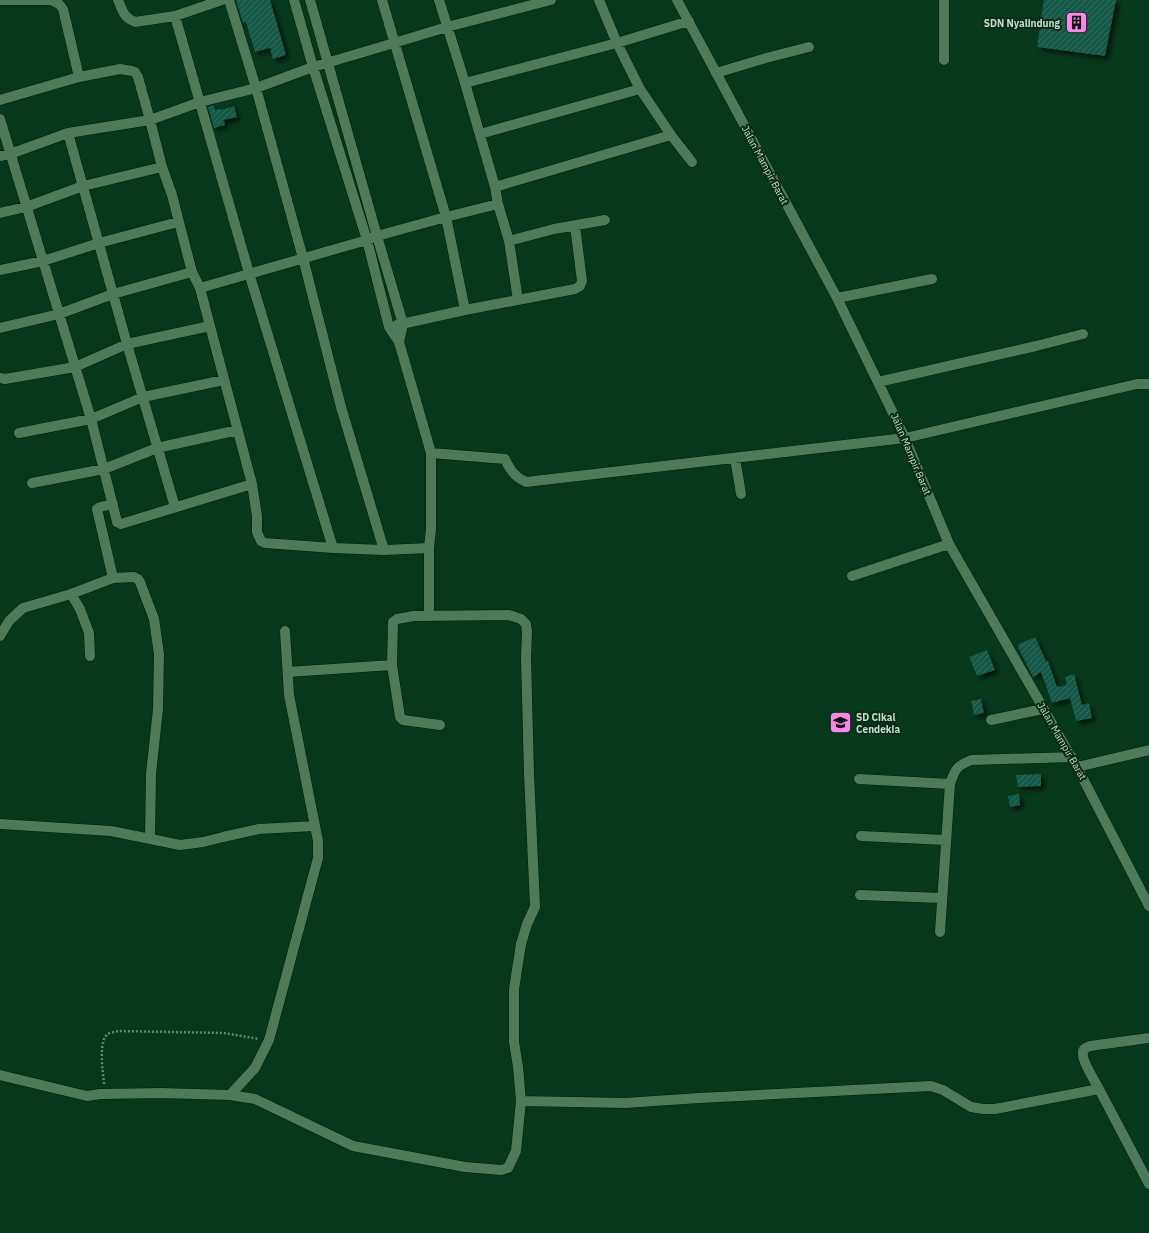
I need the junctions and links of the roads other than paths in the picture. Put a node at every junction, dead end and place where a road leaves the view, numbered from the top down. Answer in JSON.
{"nodes":[{"id":1,"x":0,"y":0,"type":"edge"},
{"id":2,"x":118,"y":0,"type":"edge"},
{"id":3,"x":222,"y":0,"type":"edge"},
{"id":4,"x":229,"y":0,"type":"edge"},
{"id":5,"x":294,"y":0,"type":"edge"},
{"id":6,"x":310,"y":0,"type":"edge"},
{"id":7,"x":382,"y":0,"type":"edge"},
{"id":8,"x":439,"y":0,"type":"edge"},
{"id":9,"x":550,"y":0,"type":"edge"},
{"id":10,"x":599,"y":0,"type":"edge"},
{"id":11,"x":677,"y":0,"type":"edge"},
{"id":12,"x":944,"y":0,"type":"edge"},
{"id":13,"x":175,"y":16,"type":"junction"},
{"id":14,"x":689,"y":21,"type":"junction"},
{"id":15,"x":447,"y":27,"type":"junction"},
{"id":16,"x":394,"y":43,"type":"junction"},
{"id":17,"x":617,"y":43,"type":"junction"},
{"id":18,"x":809,"y":47,"type":"dead end"},
{"id":19,"x":944,"y":60,"type":"dead end"},
{"id":20,"x":328,"y":63,"type":"junction"},
{"id":21,"x":313,"y":67,"type":"junction"},
{"id":22,"x":716,"y":73,"type":"junction"},
{"id":23,"x":79,"y":77,"type":"junction"},
{"id":24,"x":465,"y":83,"type":"junction"},
{"id":25,"x":256,"y":88,"type":"junction"},
{"id":26,"x":640,"y":89,"type":"junction"},
{"id":27,"x":0,"y":100,"type":"edge"},
{"id":28,"x":200,"y":102,"type":"junction"},
{"id":29,"x":0,"y":119,"type":"edge"},
{"id":30,"x":150,"y":120,"type":"junction"},
{"id":31,"x":68,"y":133,"type":"junction"},
{"id":32,"x":480,"y":134,"type":"junction"},
{"id":33,"x":671,"y":135,"type":"junction"},
{"id":34,"x":5,"y":155,"type":"edge"},
{"id":35,"x":692,"y":162,"type":"dead end"},
{"id":36,"x":162,"y":167,"type":"junction"},
{"id":37,"x":83,"y":186,"type":"junction"},
{"id":38,"x":495,"y":187,"type":"junction"},
{"id":39,"x":498,"y":204,"type":"junction"},
{"id":40,"x":26,"y":206,"type":"junction"},
{"id":41,"x":0,"y":213,"type":"edge"},
{"id":42,"x":446,"y":217,"type":"junction"},
{"id":43,"x":605,"y":220,"type":"dead end"},
{"id":44,"x":178,"y":222,"type":"junction"},
{"id":45,"x":575,"y":226,"type":"junction"},
{"id":46,"x":377,"y":236,"type":"junction"},
{"id":47,"x":367,"y":240,"type":"junction"},
{"id":48,"x":509,"y":241,"type":"junction"},
{"id":49,"x":100,"y":242,"type":"junction"},
{"id":50,"x":303,"y":258,"type":"junction"},
{"id":51,"x":43,"y":261,"type":"junction"},
{"id":52,"x":0,"y":270,"type":"edge"},
{"id":53,"x":192,"y":272,"type":"junction"},
{"id":54,"x":249,"y":273,"type":"junction"},
{"id":55,"x":932,"y":279,"type":"dead end"},
{"id":56,"x":200,"y":288,"type":"junction"},
{"id":57,"x":113,"y":294,"type":"junction"},
{"id":58,"x":837,"y":298,"type":"junction"},
{"id":59,"x":518,"y":300,"type":"junction"},
{"id":60,"x":465,"y":310,"type":"junction"},
{"id":61,"x":59,"y":314,"type":"junction"},
{"id":62,"x":403,"y":324,"type":"junction"},
{"id":63,"x":210,"y":326,"type":"junction"},
{"id":64,"x":389,"y":327,"type":"junction"},
{"id":65,"x":0,"y":328,"type":"edge"},
{"id":66,"x":1083,"y":334,"type":"dead end"},
{"id":67,"x":399,"y":342,"type":"junction"},
{"id":68,"x":127,"y":344,"type":"junction"},
{"id":69,"x":75,"y":367,"type":"junction"},
{"id":70,"x":0,"y":378,"type":"edge"},
{"id":71,"x":224,"y":380,"type":"junction"},
{"id":72,"x":878,"y":382,"type":"junction"},
{"id":73,"x":1149,"y":384,"type":"edge"},
{"id":74,"x":143,"y":398,"type":"junction"},
{"id":75,"x":90,"y":419,"type":"junction"},
{"id":76,"x":238,"y":430,"type":"junction"},
{"id":77,"x":19,"y":434,"type":"dead end"},
{"id":78,"x":905,"y":438,"type":"junction"},
{"id":79,"x":157,"y":448,"type":"junction"},
{"id":80,"x":431,"y":453,"type":"junction"},
{"id":81,"x":735,"y":458,"type":"junction"},
{"id":82,"x":104,"y":469,"type":"junction"},
{"id":83,"x":32,"y":483,"type":"dead end"},
{"id":84,"x":252,"y":484,"type":"junction"},
{"id":85,"x":741,"y":494,"type":"dead end"},
{"id":86,"x":113,"y":504,"type":"junction"},
{"id":87,"x":175,"y":507,"type":"junction"},
{"id":88,"x":949,"y":544,"type":"junction"},
{"id":89,"x":333,"y":548,"type":"junction"},
{"id":90,"x":428,"y":548,"type":"junction"},
{"id":91,"x":384,"y":550,"type":"junction"},
{"id":92,"x":852,"y":576,"type":"dead end"},
{"id":93,"x":113,"y":578,"type":"junction"},
{"id":94,"x":71,"y":594,"type":"junction"},
{"id":95,"x":429,"y":616,"type":"junction"},
{"id":96,"x":285,"y":631,"type":"dead end"},
{"id":97,"x":0,"y":636,"type":"edge"},
{"id":98,"x":90,"y":656,"type":"dead end"},
{"id":99,"x":392,"y":665,"type":"junction"},
{"id":100,"x":288,"y":672,"type":"junction"},
{"id":101,"x":1043,"y":709,"type":"junction"},
{"id":102,"x":991,"y":720,"type":"dead end"},
{"id":103,"x":440,"y":725,"type":"dead end"},
{"id":104,"x":1149,"y":750,"type":"edge"},
{"id":105,"x":1072,"y":757,"type":"junction"},
{"id":106,"x":1077,"y":766,"type":"junction"},
{"id":107,"x":859,"y":779,"type":"dead end"},
{"id":108,"x":950,"y":784,"type":"junction"},
{"id":109,"x":0,"y":824,"type":"edge"},
{"id":110,"x":314,"y":826,"type":"junction"},
{"id":111,"x":861,"y":836,"type":"dead end"},
{"id":112,"x":150,"y":839,"type":"junction"},
{"id":113,"x":946,"y":840,"type":"junction"},
{"id":114,"x":860,"y":895,"type":"dead end"},
{"id":115,"x":942,"y":898,"type":"junction"},
{"id":116,"x":1149,"y":906,"type":"edge"},
{"id":117,"x":940,"y":932,"type":"dead end"},
{"id":118,"x":1149,"y":1038,"type":"edge"},
{"id":119,"x":0,"y":1075,"type":"edge"},
{"id":120,"x":1099,"y":1089,"type":"junction"},
{"id":121,"x":230,"y":1096,"type":"junction"},
{"id":122,"x":521,"y":1101,"type":"junction"},
{"id":123,"x":1149,"y":1184,"type":"edge"}],
"edges":[{"from":1,"to":23,"type":"street"},
{"from":2,"to":13,"type":"street"},
{"from":3,"to":13,"type":"street"},
{"from":4,"to":25,"type":"street"},
{"from":5,"to":21,"type":"street"},
{"from":6,"to":20,"type":"street"},
{"from":7,"to":16,"type":"street"},
{"from":8,"to":15,"type":"street"},
{"from":9,"to":15,"type":"street"},
{"from":10,"to":17,"type":"street"},
{"from":11,"to":14,"type":"street","name":"Jalan Mampir Barat"},
{"from":12,"to":19,"type":"street"},
{"from":13,"to":28,"type":"street"},
{"from":14,"to":17,"type":"street"},
{"from":14,"to":22,"type":"street","name":"Jalan Mampir Barat"},
{"from":15,"to":16,"type":"street"},
{"from":15,"to":24,"type":"street"},
{"from":16,"to":20,"type":"street"},
{"from":16,"to":42,"type":"street"},
{"from":17,"to":24,"type":"street"},
{"from":17,"to":26,"type":"street"},
{"from":18,"to":22,"type":"street"},
{"from":20,"to":21,"type":"street"},
{"from":20,"to":46,"type":"street"},
{"from":21,"to":25,"type":"street"},
{"from":21,"to":47,"type":"street"},
{"from":22,"to":58,"type":"street","name":"Jalan Mampir Barat"},
{"from":23,"to":27,"type":"street"},
{"from":23,"to":30,"type":"street"},
{"from":24,"to":32,"type":"street"},
{"from":25,"to":28,"type":"street"},
{"from":25,"to":50,"type":"street"},
{"from":26,"to":32,"type":"street"},
{"from":26,"to":33,"type":"street"},
{"from":28,"to":30,"type":"street"},
{"from":28,"to":54,"type":"street"},
{"from":29,"to":34,"type":"street"},
{"from":30,"to":31,"type":"street"},
{"from":30,"to":36,"type":"street"},
{"from":31,"to":34,"type":"street"},
{"from":31,"to":37,"type":"street"},
{"from":32,"to":38,"type":"street"},
{"from":33,"to":35,"type":"street"},
{"from":33,"to":38,"type":"street"},
{"from":34,"to":40,"type":"street"},
{"from":36,"to":37,"type":"street"},
{"from":36,"to":44,"type":"street"},
{"from":37,"to":40,"type":"street"},
{"from":37,"to":49,"type":"street"},
{"from":38,"to":39,"type":"street"},
{"from":39,"to":42,"type":"street"},
{"from":39,"to":48,"type":"street"},
{"from":40,"to":41,"type":"street"},
{"from":40,"to":51,"type":"street"},
{"from":42,"to":46,"type":"street"},
{"from":42,"to":60,"type":"street"},
{"from":43,"to":45,"type":"street"},
{"from":44,"to":49,"type":"street"},
{"from":44,"to":53,"type":"street"},
{"from":45,"to":48,"type":"street"},
{"from":45,"to":59,"type":"street"},
{"from":46,"to":47,"type":"street"},
{"from":46,"to":62,"type":"street"},
{"from":47,"to":50,"type":"street"},
{"from":47,"to":64,"type":"street"},
{"from":48,"to":59,"type":"street"},
{"from":49,"to":51,"type":"street"},
{"from":49,"to":57,"type":"street"},
{"from":50,"to":54,"type":"street"},
{"from":50,"to":91,"type":"street"},
{"from":51,"to":52,"type":"street"},
{"from":51,"to":61,"type":"street"},
{"from":53,"to":56,"type":"street"},
{"from":53,"to":57,"type":"street"},
{"from":54,"to":56,"type":"street"},
{"from":54,"to":89,"type":"street"},
{"from":55,"to":58,"type":"street"},
{"from":56,"to":63,"type":"street"},
{"from":57,"to":61,"type":"street"},
{"from":57,"to":68,"type":"street"},
{"from":58,"to":72,"type":"street","name":"Jalan Mampir Barat"},
{"from":59,"to":60,"type":"street"},
{"from":60,"to":62,"type":"street"},
{"from":61,"to":65,"type":"street"},
{"from":61,"to":69,"type":"street"},
{"from":62,"to":64,"type":"street"},
{"from":62,"to":67,"type":"street"},
{"from":63,"to":68,"type":"street"},
{"from":63,"to":71,"type":"street"},
{"from":64,"to":67,"type":"street"},
{"from":66,"to":72,"type":"street"},
{"from":67,"to":80,"type":"street"},
{"from":68,"to":69,"type":"street"},
{"from":68,"to":74,"type":"street"},
{"from":69,"to":70,"type":"street"},
{"from":69,"to":75,"type":"street"},
{"from":71,"to":74,"type":"street"},
{"from":71,"to":76,"type":"street"},
{"from":72,"to":78,"type":"street","name":"Jalan Mampir Barat"},
{"from":73,"to":78,"type":"street"},
{"from":74,"to":75,"type":"street"},
{"from":74,"to":79,"type":"street"},
{"from":75,"to":77,"type":"street"},
{"from":75,"to":82,"type":"street"},
{"from":76,"to":79,"type":"street"},
{"from":76,"to":84,"type":"street"},
{"from":78,"to":81,"type":"street"},
{"from":78,"to":88,"type":"street","name":"Jalan Mampir Barat"},
{"from":79,"to":82,"type":"street"},
{"from":79,"to":87,"type":"street"},
{"from":80,"to":81,"type":"street"},
{"from":80,"to":90,"type":"street"},
{"from":81,"to":85,"type":"street"},
{"from":82,"to":83,"type":"street"},
{"from":82,"to":86,"type":"street"},
{"from":84,"to":87,"type":"street"},
{"from":84,"to":89,"type":"street"},
{"from":86,"to":87,"type":"street"},
{"from":86,"to":93,"type":"street"},
{"from":88,"to":92,"type":"street"},
{"from":88,"to":101,"type":"street","name":"Jalan Mampir Barat"},
{"from":89,"to":91,"type":"street"},
{"from":90,"to":91,"type":"street"},
{"from":90,"to":95,"type":"street"},
{"from":93,"to":94,"type":"street"},
{"from":93,"to":112,"type":"street"},
{"from":94,"to":97,"type":"street"},
{"from":94,"to":98,"type":"street"},
{"from":95,"to":99,"type":"street"},
{"from":95,"to":122,"type":"street"},
{"from":96,"to":100,"type":"street"},
{"from":99,"to":100,"type":"street"},
{"from":99,"to":103,"type":"street"},
{"from":100,"to":110,"type":"street"},
{"from":101,"to":102,"type":"street"},
{"from":101,"to":105,"type":"street","name":"Jalan Mampir Barat"},
{"from":104,"to":106,"type":"street"},
{"from":105,"to":106,"type":"street","name":"Jalan Mampir Barat"},
{"from":105,"to":108,"type":"street"},
{"from":106,"to":116,"type":"street","name":"Jalan Mampir Barat"},
{"from":107,"to":108,"type":"street"},
{"from":108,"to":113,"type":"street"},
{"from":109,"to":112,"type":"street"},
{"from":110,"to":112,"type":"street"},
{"from":110,"to":121,"type":"street"},
{"from":111,"to":113,"type":"street"},
{"from":113,"to":115,"type":"street"},
{"from":114,"to":115,"type":"street"},
{"from":115,"to":117,"type":"street"},
{"from":118,"to":120,"type":"street"},
{"from":119,"to":121,"type":"street"},
{"from":120,"to":122,"type":"street"},
{"from":120,"to":123,"type":"street"},
{"from":121,"to":122,"type":"street"}]}
